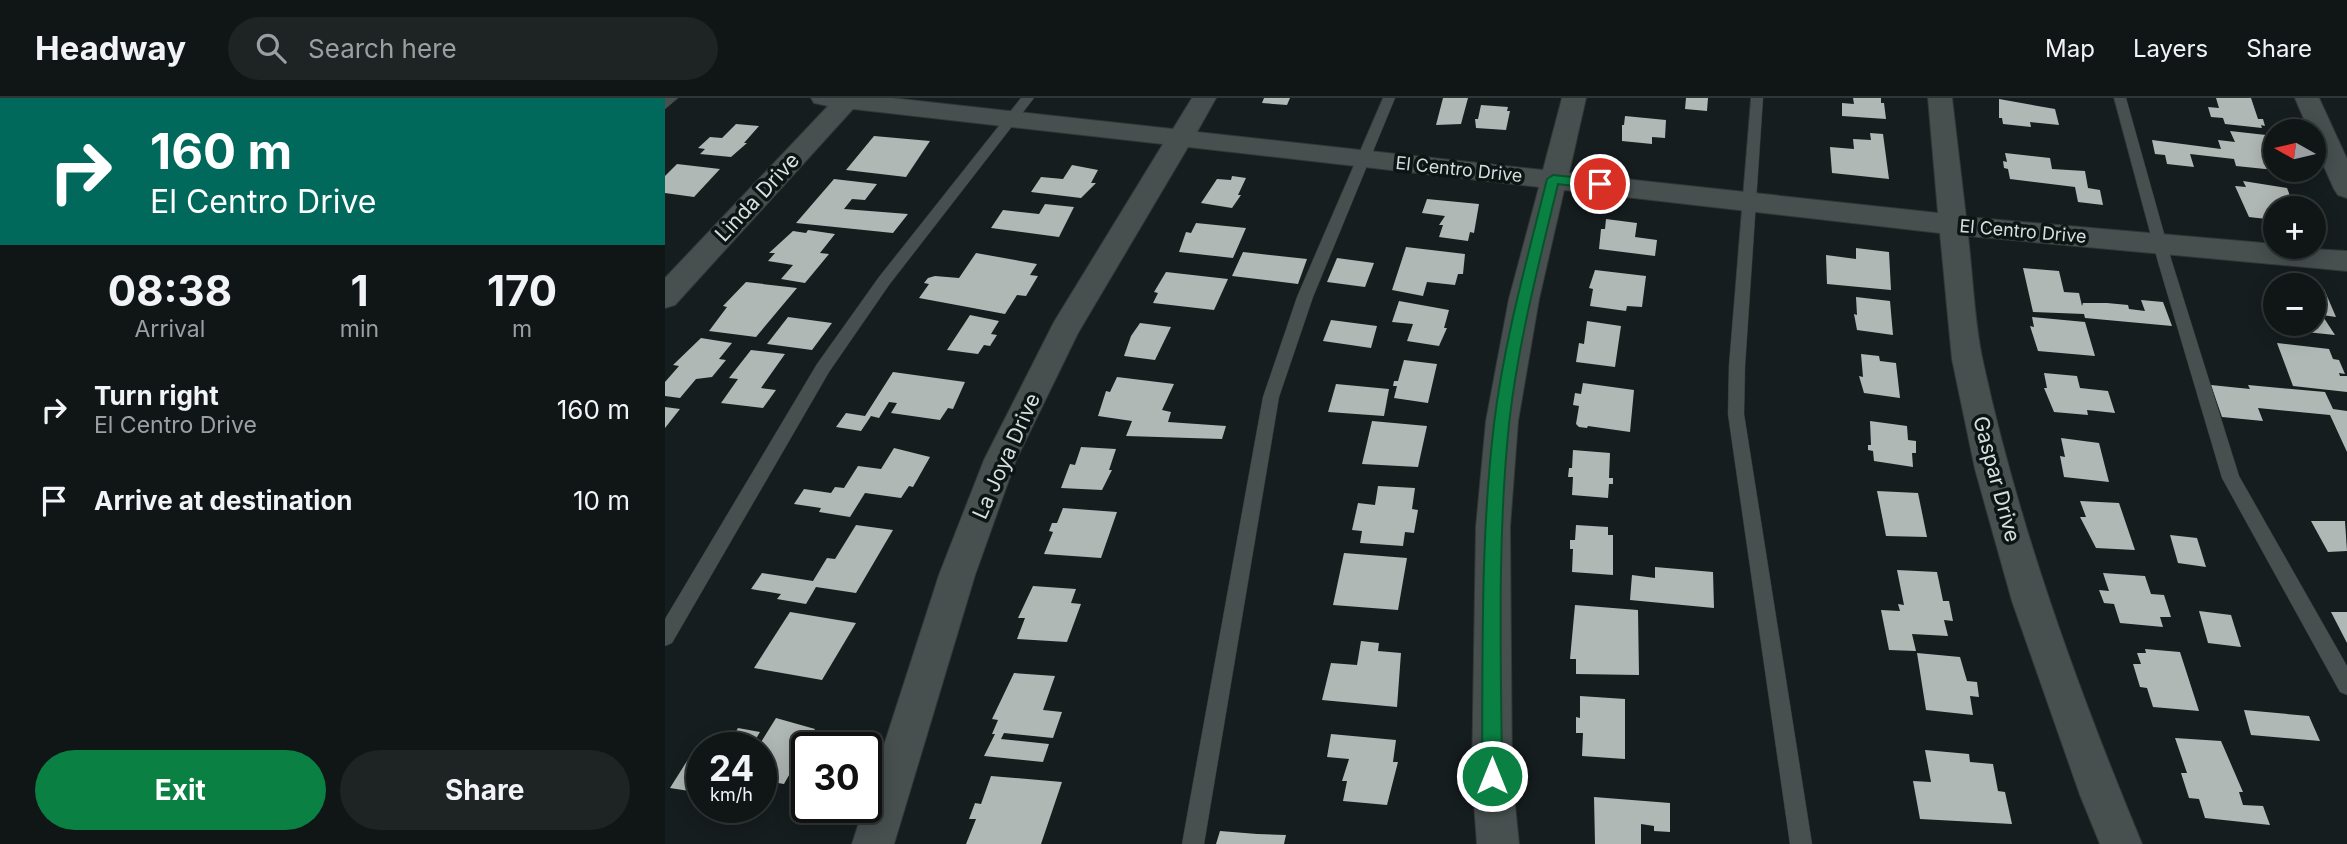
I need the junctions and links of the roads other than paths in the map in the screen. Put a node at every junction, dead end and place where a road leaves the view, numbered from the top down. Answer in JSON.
{"nodes":[{"id":1,"x":672,"y":98,"type":"edge"},
{"id":2,"x":1028,"y":98,"type":"edge"},
{"id":3,"x":1204,"y":98,"type":"edge"},
{"id":4,"x":1389,"y":98,"type":"edge"},
{"id":5,"x":1574,"y":98,"type":"edge"},
{"id":6,"x":1757,"y":98,"type":"edge"},
{"id":7,"x":1940,"y":98,"type":"edge"},
{"id":8,"x":2120,"y":98,"type":"edge"},
{"id":9,"x":2307,"y":98,"type":"edge"},
{"id":10,"x":840,"y":99,"type":"edge"},
{"id":11,"x":665,"y":104,"type":"edge"},
{"id":12,"x":1010,"y":120,"type":"junction"},
{"id":13,"x":1179,"y":139,"type":"junction"},
{"id":14,"x":1363,"y":158,"type":"junction"},
{"id":15,"x":1553,"y":179,"type":"junction"},
{"id":16,"x":2347,"y":188,"type":"edge"},
{"id":17,"x":1749,"y":201,"type":"junction"},
{"id":18,"x":1951,"y":224,"type":"junction"},
{"id":19,"x":2160,"y":244,"type":"junction"},
{"id":20,"x":2347,"y":261,"type":"edge"},
{"id":21,"x":665,"y":298,"type":"edge"},
{"id":22,"x":665,"y":637,"type":"edge"},
{"id":23,"x":2347,"y":685,"type":"edge"},
{"id":24,"x":873,"y":844,"type":"edge"},
{"id":25,"x":1193,"y":844,"type":"edge"},
{"id":26,"x":1498,"y":844,"type":"edge"},
{"id":27,"x":1801,"y":844,"type":"edge"},
{"id":28,"x":2121,"y":844,"type":"edge"}],
"edges":[{"from":1,"to":11,"type":"lane"},
{"from":2,"to":12,"type":"lane"},
{"from":3,"to":13,"type":"street","name":"La Joya Drive"},
{"from":4,"to":14,"type":"lane"},
{"from":5,"to":15,"type":"street"},
{"from":6,"to":17,"type":"lane"},
{"from":7,"to":18,"type":"street","name":"Gaspar Drive"},
{"from":8,"to":19,"type":"lane"},
{"from":9,"to":16,"type":"street"},
{"from":10,"to":12,"type":"street","name":"El Centro Drive"},
{"from":10,"to":21,"type":"street","name":"Linda Drive"},
{"from":12,"to":13,"type":"street","name":"El Centro Drive"},
{"from":12,"to":22,"type":"lane"},
{"from":13,"to":14,"type":"street","name":"El Centro Drive"},
{"from":13,"to":24,"type":"street","name":"La Joya Drive"},
{"from":14,"to":15,"type":"street","name":"El Centro Drive"},
{"from":14,"to":25,"type":"lane"},
{"from":15,"to":17,"type":"street","name":"El Centro Drive"},
{"from":15,"to":26,"type":"street"},
{"from":17,"to":18,"type":"street","name":"El Centro Drive"},
{"from":17,"to":27,"type":"lane"},
{"from":18,"to":19,"type":"street","name":"El Centro Drive"},
{"from":18,"to":28,"type":"street","name":"Gaspar Drive"},
{"from":19,"to":20,"type":"street","name":"El Centro Drive"},
{"from":19,"to":23,"type":"lane"}]}
